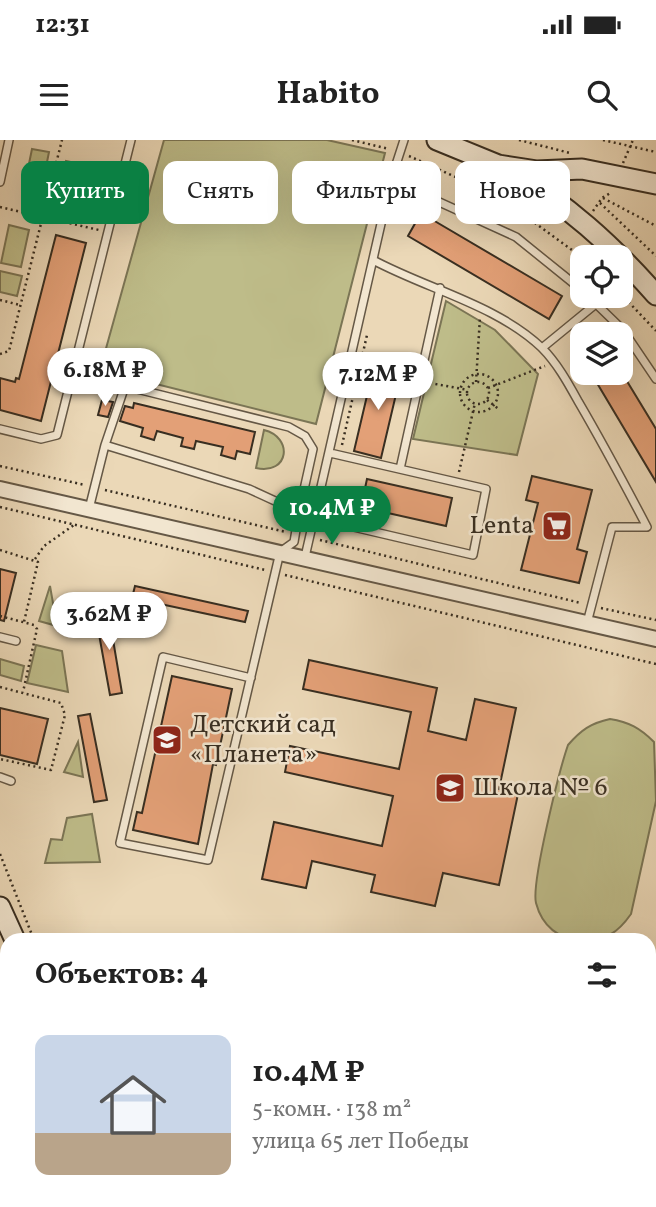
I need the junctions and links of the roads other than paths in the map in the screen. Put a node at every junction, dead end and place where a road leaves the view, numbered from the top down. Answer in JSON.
{"nodes":[{"id":1,"x":9,"y":140,"type":"edge"},
{"id":2,"x":131,"y":140,"type":"edge"},
{"id":3,"x":404,"y":140,"type":"edge"},
{"id":4,"x":437,"y":140,"type":"edge"},
{"id":5,"x":398,"y":161,"type":"edge"},
{"id":6,"x":488,"y":161,"type":"edge"},
{"id":7,"x":570,"y":170,"type":"edge"},
{"id":8,"x":0,"y":182,"type":"edge"},
{"id":9,"x":656,"y":184,"type":"edge"},
{"id":10,"x":441,"y":203,"type":"edge"},
{"id":11,"x":570,"y":211,"type":"edge"},
{"id":12,"x":381,"y":224,"type":"edge"},
{"id":13,"x":373,"y":260,"type":"junction"},
{"id":14,"x":570,"y":281,"type":"edge"},
{"id":15,"x":440,"y":288,"type":"junction"},
{"id":16,"x":656,"y":295,"type":"edge"},
{"id":17,"x":591,"y":308,"type":"edge"},
{"id":18,"x":602,"y":308,"type":"edge"},
{"id":19,"x":542,"y":348,"type":"junction"},
{"id":20,"x":656,"y":379,"type":"edge"},
{"id":21,"x":0,"y":429,"type":"edge"},
{"id":22,"x":105,"y":445,"type":"junction"},
{"id":23,"x":330,"y":453,"type":"junction"},
{"id":24,"x":400,"y":469,"type":"junction"},
{"id":25,"x":0,"y":489,"type":"edge"},
{"id":26,"x":89,"y":510,"type":"junction"},
{"id":27,"x":299,"y":512,"type":"junction"},
{"id":28,"x":315,"y":518,"type":"junction"},
{"id":29,"x":656,"y":523,"type":"edge"},
{"id":30,"x":647,"y":527,"type":"junction"},
{"id":31,"x":281,"y":552,"type":"junction"},
{"id":32,"x":305,"y":557,"type":"junction"},
{"id":33,"x":587,"y":623,"type":"junction"},
{"id":34,"x":0,"y":637,"type":"edge"},
{"id":35,"x":656,"y":639,"type":"edge"},
{"id":36,"x":16,"y":641,"type":"dead end"},
{"id":37,"x":251,"y":678,"type":"junction"},
{"id":38,"x":0,"y":777,"type":"edge"},
{"id":39,"x":11,"y":781,"type":"dead end"},
{"id":40,"x":0,"y":907,"type":"edge"},
{"id":41,"x":12,"y":933,"type":"edge"}],
"edges":[{"from":1,"to":8,"type":"lane"},
{"from":2,"to":21,"type":"lane"},
{"from":3,"to":5,"type":"lane"},
{"from":4,"to":6,"type":"street"},
{"from":7,"to":9,"type":"street"},
{"from":10,"to":14,"type":"lane"},
{"from":11,"to":16,"type":"street"},
{"from":12,"to":13,"type":"lane"},
{"from":13,"to":15,"type":"lane"},
{"from":13,"to":23,"type":"lane"},
{"from":15,"to":19,"type":"lane"},
{"from":15,"to":24,"type":"lane"},
{"from":17,"to":19,"type":"lane"},
{"from":18,"to":20,"type":"lane"},
{"from":19,"to":30,"type":"lane"},
{"from":22,"to":26,"type":"lane"},
{"from":22,"to":27,"type":"lane"},
{"from":22,"to":27,"type":"lane"},
{"from":23,"to":24,"type":"lane"},
{"from":23,"to":28,"type":"lane"},
{"from":24,"to":28,"type":"lane"},
{"from":25,"to":26,"type":"street"},
{"from":26,"to":31,"type":"street"},
{"from":27,"to":31,"type":"lane"},
{"from":28,"to":32,"type":"lane"},
{"from":29,"to":30,"type":"lane"},
{"from":30,"to":33,"type":"lane"},
{"from":31,"to":32,"type":"street"},
{"from":31,"to":37,"type":"lane"},
{"from":32,"to":33,"type":"street"},
{"from":33,"to":35,"type":"street"},
{"from":34,"to":36,"type":"lane"},
{"from":37,"to":37,"type":"lane"},
{"from":38,"to":39,"type":"lane"},
{"from":40,"to":41,"type":"street"}]}
